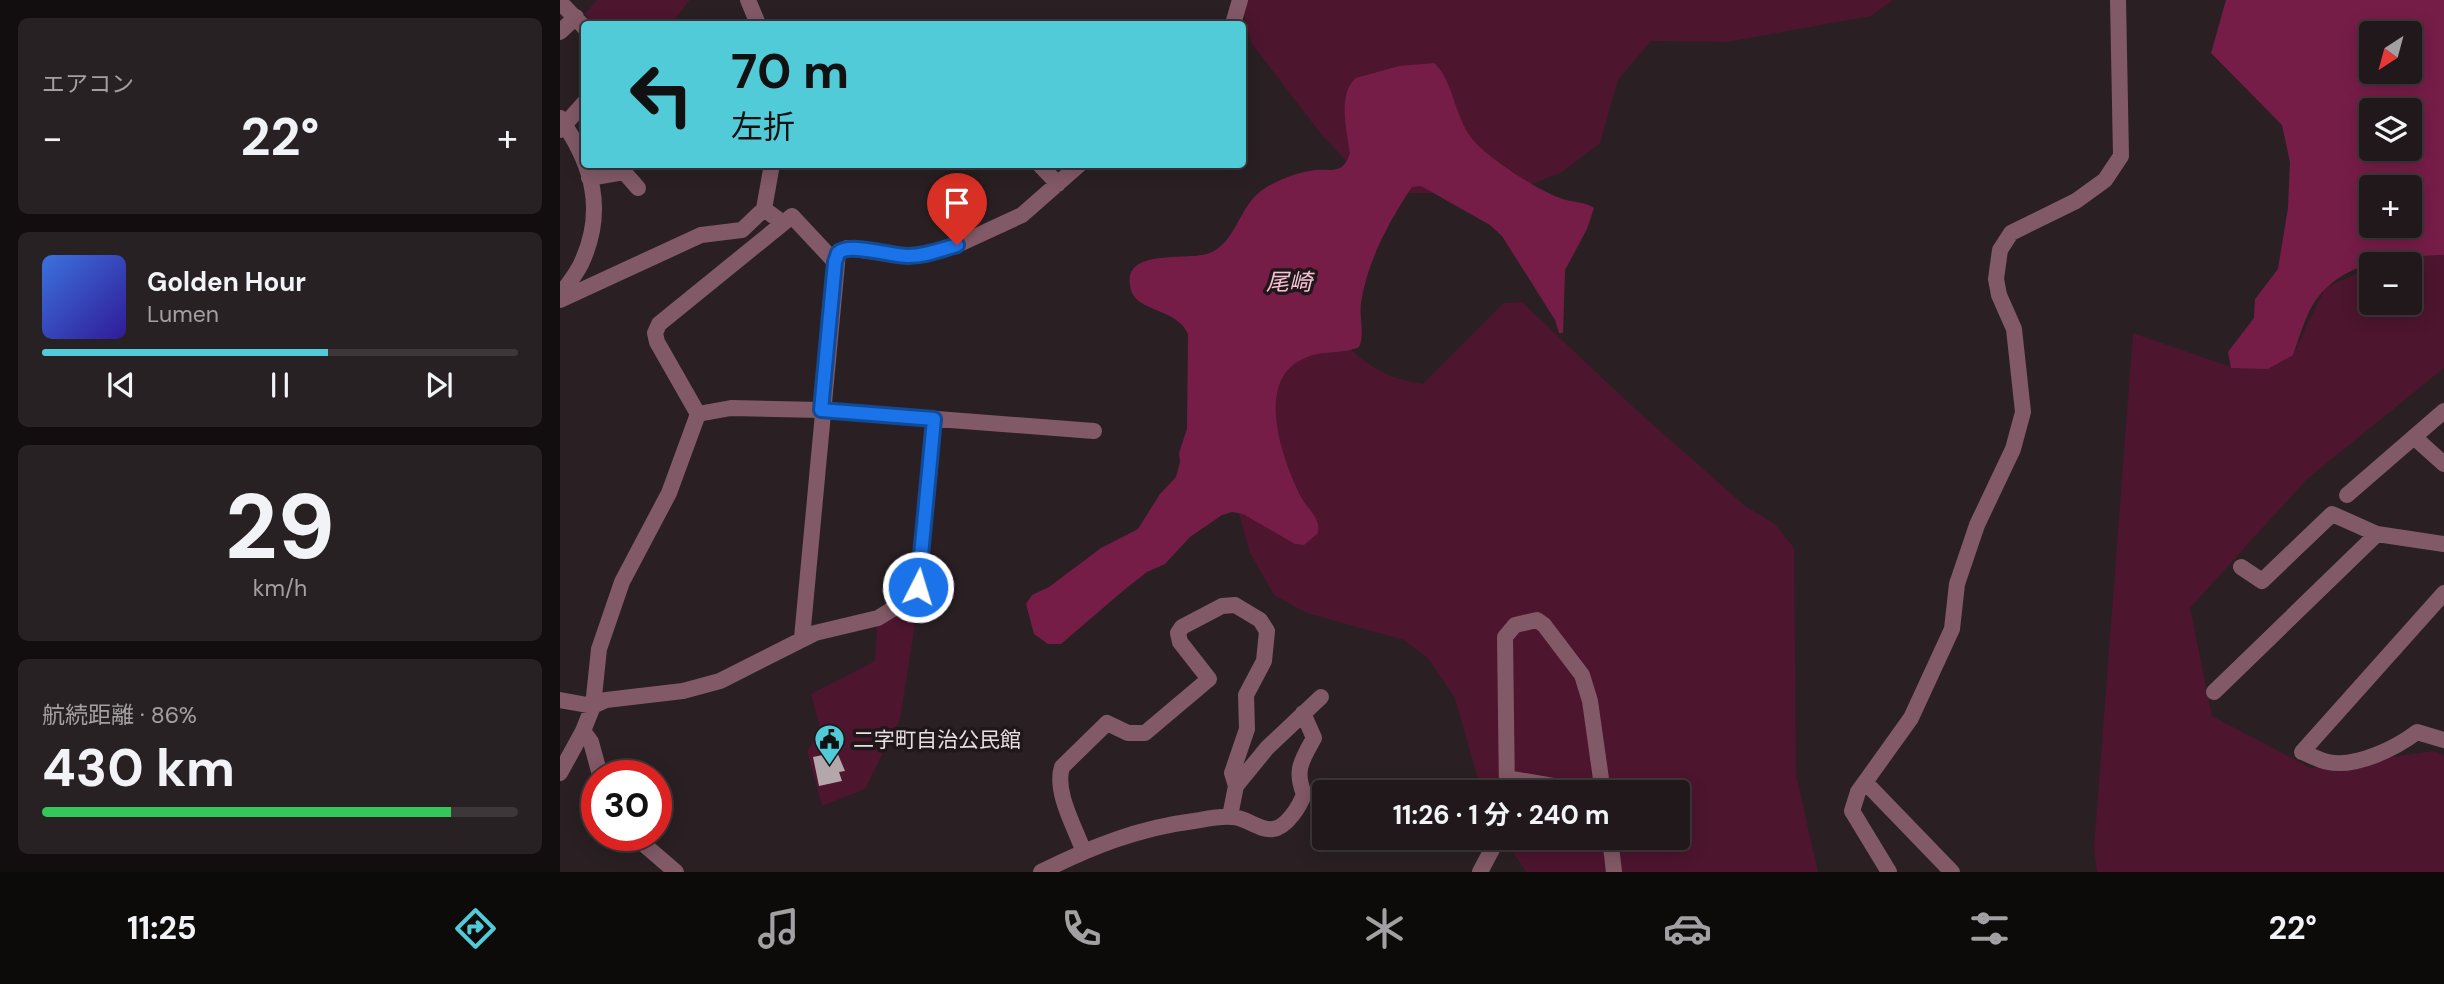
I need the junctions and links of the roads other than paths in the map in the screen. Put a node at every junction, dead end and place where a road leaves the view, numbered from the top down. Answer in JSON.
{"nodes":[{"id":1,"x":748,"y":0,"type":"edge"},
{"id":2,"x":1240,"y":0,"type":"edge"},
{"id":3,"x":2118,"y":0,"type":"edge"},
{"id":4,"x":560,"y":2,"type":"edge"},
{"id":5,"x":757,"y":21,"type":"edge"},
{"id":6,"x":1234,"y":21,"type":"edge"},
{"id":7,"x":580,"y":22,"type":"edge"},
{"id":8,"x":560,"y":32,"type":"edge"},
{"id":9,"x":581,"y":106,"type":"edge"},
{"id":10,"x":561,"y":124,"type":"edge"},
{"id":11,"x":581,"y":163,"type":"edge"},
{"id":12,"x":584,"y":168,"type":"edge"},
{"id":13,"x":771,"y":168,"type":"edge"},
{"id":14,"x":1043,"y":168,"type":"edge"},
{"id":15,"x":1076,"y":168,"type":"edge"},
{"id":16,"x":589,"y":178,"type":"junction"},
{"id":17,"x":1058,"y":184,"type":"junction"},
{"id":18,"x":638,"y":188,"type":"dead end"},
{"id":19,"x":764,"y":209,"type":"junction"},
{"id":20,"x":783,"y":223,"type":"junction"},
{"id":21,"x":835,"y":262,"type":"junction"},
{"id":22,"x":560,"y":298,"type":"edge"},
{"id":23,"x":821,"y":410,"type":"junction"},
{"id":24,"x":2444,"y":411,"type":"edge"},
{"id":25,"x":698,"y":414,"type":"junction"},
{"id":26,"x":934,"y":419,"type":"junction"},
{"id":27,"x":1094,"y":431,"type":"dead end"},
{"id":28,"x":2414,"y":437,"type":"junction"},
{"id":29,"x":2444,"y":464,"type":"edge"},
{"id":30,"x":2347,"y":495,"type":"dead end"},
{"id":31,"x":2377,"y":534,"type":"junction"},
{"id":32,"x":2444,"y":544,"type":"edge"},
{"id":33,"x":2241,"y":567,"type":"dead end"},
{"id":34,"x":2444,"y":593,"type":"edge"},
{"id":35,"x":802,"y":638,"type":"junction"},
{"id":36,"x":2214,"y":692,"type":"dead end"},
{"id":37,"x":1321,"y":696,"type":"dead end"},
{"id":38,"x":560,"y":700,"type":"edge"},
{"id":39,"x":593,"y":706,"type":"junction"},
{"id":40,"x":1304,"y":713,"type":"junction"},
{"id":41,"x":583,"y":731,"type":"junction"},
{"id":42,"x":2444,"y":740,"type":"edge"},
{"id":43,"x":596,"y":760,"type":"edge"},
{"id":44,"x":560,"y":773,"type":"edge"},
{"id":45,"x":1507,"y":780,"type":"edge"},
{"id":46,"x":1601,"y":780,"type":"edge"},
{"id":47,"x":1866,"y":783,"type":"junction"},
{"id":48,"x":1236,"y":786,"type":"junction"},
{"id":49,"x":1230,"y":816,"type":"junction"},
{"id":50,"x":1083,"y":850,"type":"junction"},
{"id":51,"x":1491,"y":850,"type":"edge"},
{"id":52,"x":1611,"y":850,"type":"edge"},
{"id":53,"x":652,"y":851,"type":"edge"},
{"id":54,"x":676,"y":872,"type":"edge"},
{"id":55,"x":1041,"y":872,"type":"edge"},
{"id":56,"x":1480,"y":872,"type":"edge"},
{"id":57,"x":1614,"y":872,"type":"edge"},
{"id":58,"x":1889,"y":872,"type":"edge"},
{"id":59,"x":1952,"y":872,"type":"edge"}],
"edges":[{"from":1,"to":5,"type":"street"},
{"from":2,"to":6,"type":"street"},
{"from":3,"to":47,"type":"street"},
{"from":4,"to":7,"type":"street"},
{"from":7,"to":8,"type":"street"},
{"from":9,"to":10,"type":"street"},
{"from":10,"to":11,"type":"street"},
{"from":12,"to":16,"type":"street"},
{"from":13,"to":19,"type":"street"},
{"from":14,"to":17,"type":"street"},
{"from":15,"to":17,"type":"street"},
{"from":16,"to":18,"type":"street"},
{"from":16,"to":22,"type":"street"},
{"from":17,"to":21,"type":"street"},
{"from":19,"to":20,"type":"street"},
{"from":19,"to":22,"type":"street"},
{"from":20,"to":21,"type":"street"},
{"from":20,"to":25,"type":"street"},
{"from":21,"to":23,"type":"street"},
{"from":23,"to":25,"type":"street"},
{"from":23,"to":26,"type":"street"},
{"from":23,"to":35,"type":"street"},
{"from":24,"to":28,"type":"street"},
{"from":25,"to":39,"type":"street"},
{"from":26,"to":27,"type":"street"},
{"from":26,"to":35,"type":"street"},
{"from":28,"to":29,"type":"street"},
{"from":28,"to":30,"type":"street"},
{"from":31,"to":32,"type":"street"},
{"from":31,"to":33,"type":"street"},
{"from":31,"to":36,"type":"street"},
{"from":34,"to":42,"type":"street"},
{"from":35,"to":39,"type":"street"},
{"from":37,"to":40,"type":"street"},
{"from":38,"to":39,"type":"street"},
{"from":39,"to":41,"type":"street"},
{"from":40,"to":48,"type":"street"},
{"from":40,"to":49,"type":"street"},
{"from":41,"to":43,"type":"street"},
{"from":41,"to":44,"type":"street"},
{"from":45,"to":46,"type":"street"},
{"from":47,"to":58,"type":"street"},
{"from":47,"to":59,"type":"street"},
{"from":48,"to":49,"type":"street"},
{"from":48,"to":50,"type":"street"},
{"from":49,"to":50,"type":"street"},
{"from":50,"to":55,"type":"street"},
{"from":51,"to":56,"type":"street"},
{"from":52,"to":57,"type":"street"},
{"from":53,"to":54,"type":"street"}]}
